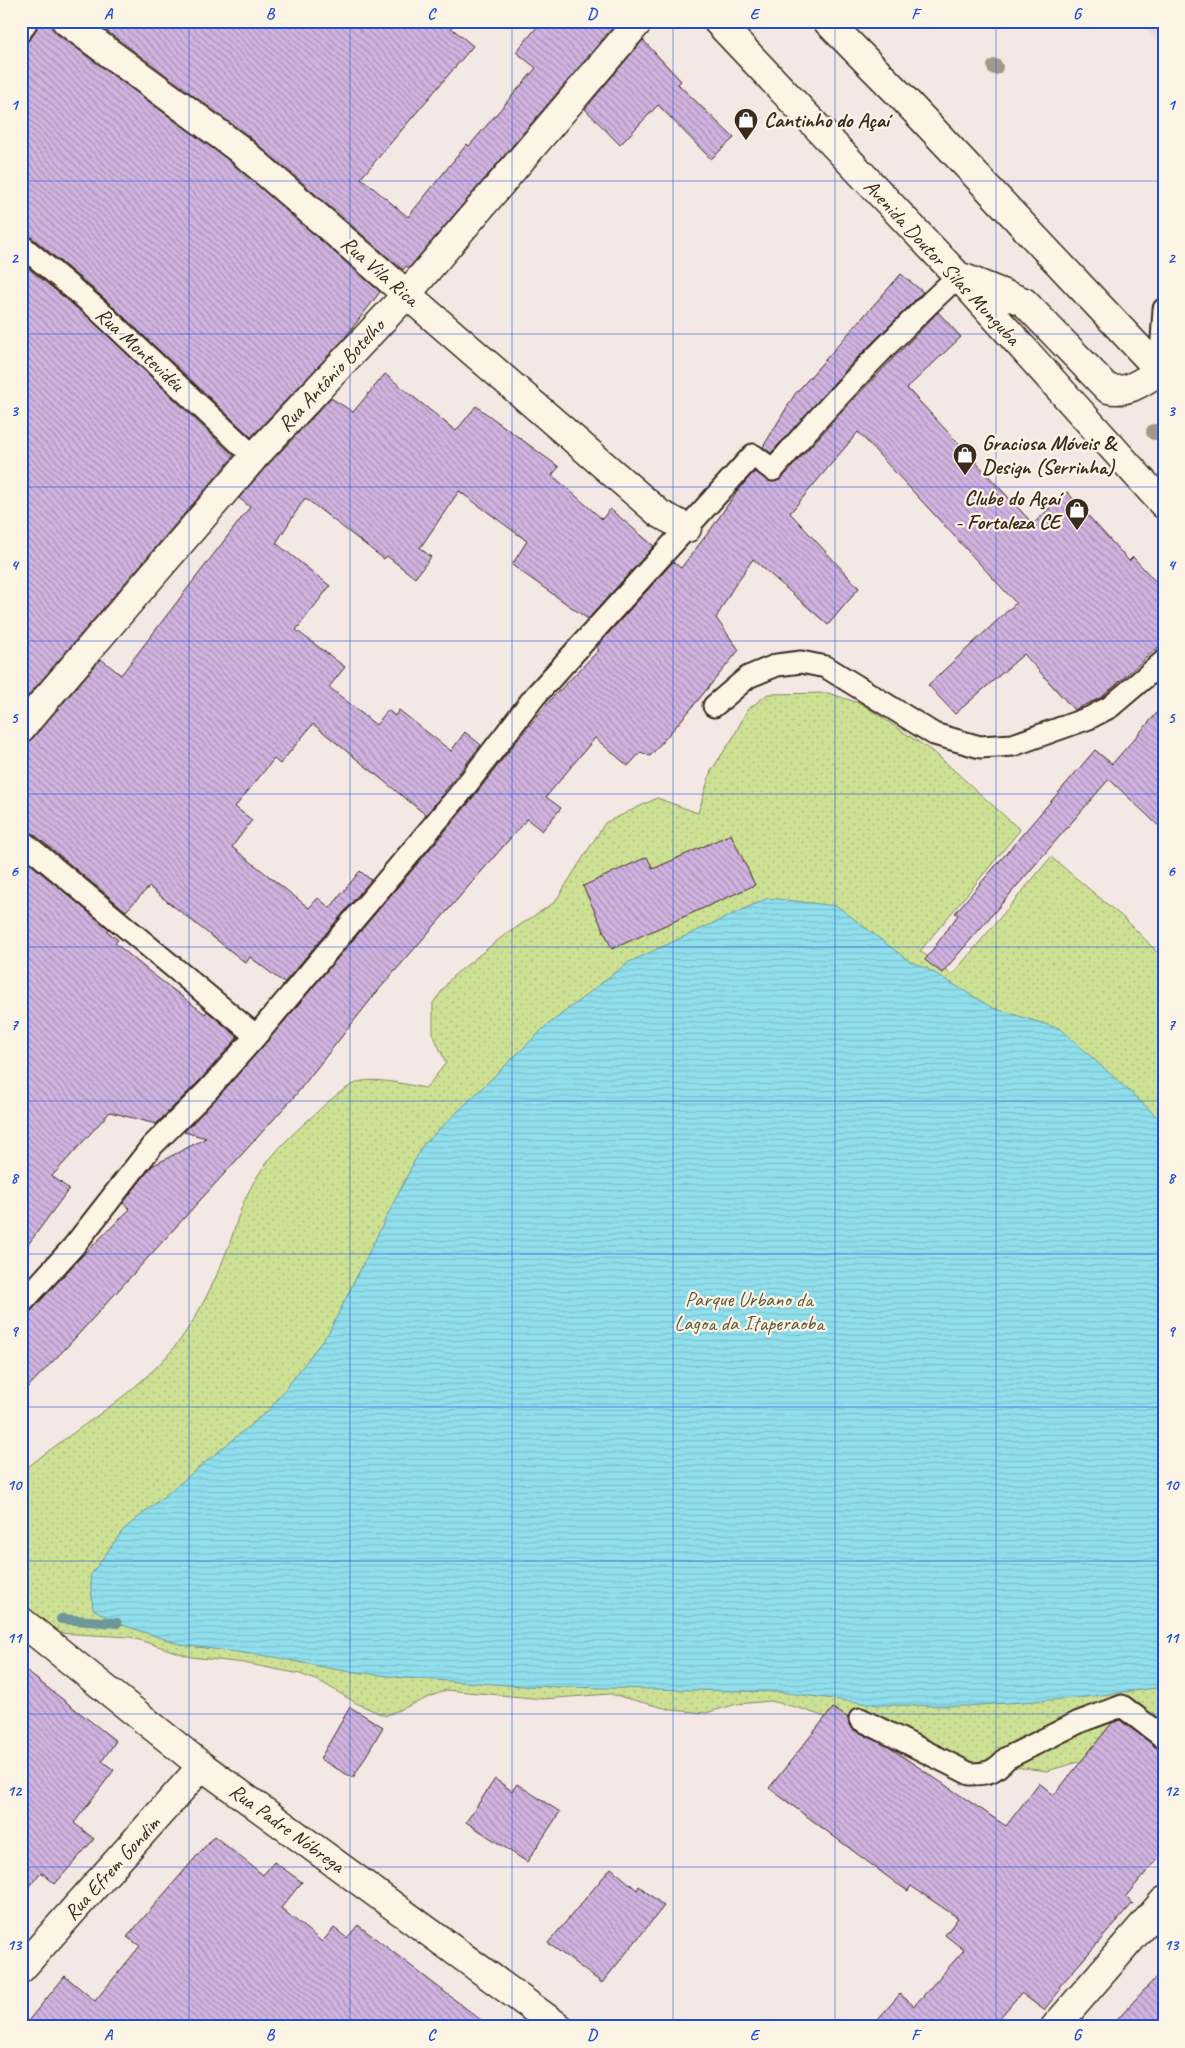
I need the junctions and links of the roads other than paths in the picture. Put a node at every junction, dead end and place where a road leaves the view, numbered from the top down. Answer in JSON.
{"nodes":[{"id":1,"x":27,"y":21,"type":"edge"},
{"id":2,"x":66,"y":21,"type":"edge"},
{"id":3,"x":640,"y":21,"type":"edge"},
{"id":4,"x":717,"y":21,"type":"edge"},
{"id":5,"x":827,"y":21,"type":"edge"},
{"id":6,"x":21,"y":31,"type":"edge"},
{"id":7,"x":21,"y":245,"type":"edge"},
{"id":8,"x":958,"y":276,"type":"junction"},
{"id":9,"x":406,"y":295,"type":"junction"},
{"id":10,"x":1164,"y":309,"type":"edge"},
{"id":11,"x":1162,"y":373,"type":"edge"},
{"id":12,"x":254,"y":457,"type":"junction"},
{"id":13,"x":1164,"y":506,"type":"edge"},
{"id":14,"x":687,"y":528,"type":"junction"},
{"id":15,"x":1164,"y":661,"type":"edge"},
{"id":16,"x":714,"y":706,"type":"dead end"},
{"id":17,"x":21,"y":728,"type":"edge"},
{"id":18,"x":21,"y":840,"type":"edge"},
{"id":19,"x":256,"y":1036,"type":"junction"},
{"id":20,"x":21,"y":1304,"type":"edge"},
{"id":21,"x":21,"y":1621,"type":"edge"},
{"id":22,"x":860,"y":1719,"type":"dead end"},
{"id":23,"x":1164,"y":1738,"type":"edge"},
{"id":24,"x":202,"y":1766,"type":"junction"},
{"id":25,"x":1164,"y":1901,"type":"edge"},
{"id":26,"x":21,"y":1969,"type":"edge"},
{"id":27,"x":544,"y":2022,"type":"edge"},
{"id":28,"x":1055,"y":2027,"type":"edge"}],
"edges":[{"from":1,"to":6,"type":"lane"},
{"from":2,"to":9,"type":"street","name":"Rua Vila Rica"},
{"from":3,"to":9,"type":"street","name":"Rua Antônio Botelho"},
{"from":4,"to":8,"type":"street","name":"Avenida Doutor Silas Munguba"},
{"from":5,"to":11,"type":"street"},
{"from":7,"to":12,"type":"lane","name":"Rua Montevidéu"},
{"from":8,"to":11,"type":"street"},
{"from":8,"to":13,"type":"street","name":"Avenida Doutor Silas Munguba"},
{"from":8,"to":14,"type":"lane"},
{"from":9,"to":12,"type":"street","name":"Rua Antônio Botelho"},
{"from":9,"to":14,"type":"street","name":"Rua Vila Rica"},
{"from":10,"to":11,"type":"lane"},
{"from":12,"to":17,"type":"street","name":"Rua Antônio Botelho"},
{"from":14,"to":19,"type":"lane"},
{"from":15,"to":16,"type":"lane"},
{"from":18,"to":19,"type":"lane"},
{"from":19,"to":20,"type":"lane"},
{"from":21,"to":24,"type":"street","name":"Rua Padre Nóbrega"},
{"from":22,"to":23,"type":"lane"},
{"from":24,"to":26,"type":"street","name":"Rua Efrem Gondim"},
{"from":24,"to":27,"type":"street","name":"Rua Padre Nóbrega"},
{"from":25,"to":28,"type":"street"}]}
